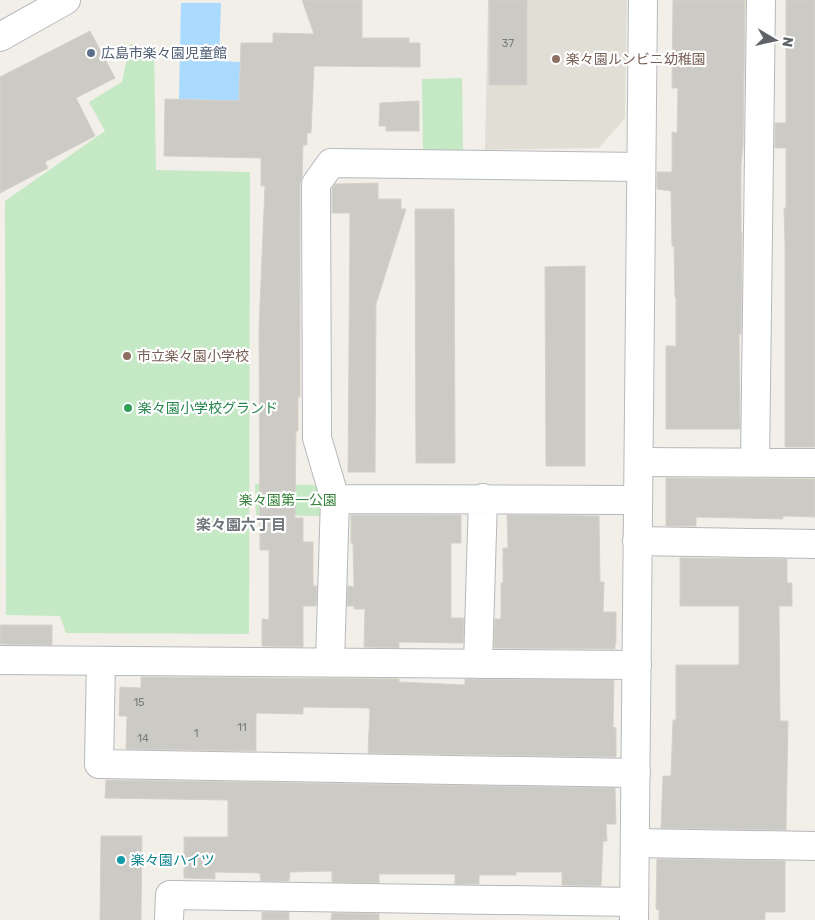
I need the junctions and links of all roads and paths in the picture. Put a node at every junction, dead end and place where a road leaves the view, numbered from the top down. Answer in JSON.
{"nodes":[{"id":1,"x":66,"y":0,"type":"edge"},
{"id":2,"x":643,"y":0,"type":"edge"},
{"id":3,"x":761,"y":0,"type":"edge"},
{"id":4,"x":0,"y":37,"type":"edge"},
{"id":5,"x":641,"y":168,"type":"junction"},
{"id":6,"x":639,"y":462,"type":"junction"},
{"id":7,"x":755,"y":462,"type":"junction"},
{"id":8,"x":815,"y":462,"type":"edge"},
{"id":9,"x":483,"y":498,"type":"junction"},
{"id":10,"x":335,"y":499,"type":"junction"},
{"id":11,"x":638,"y":500,"type":"junction"},
{"id":12,"x":637,"y":541,"type":"junction"},
{"id":13,"x":815,"y":544,"type":"edge"},
{"id":14,"x":0,"y":660,"type":"edge"},
{"id":15,"x":100,"y":661,"type":"junction"},
{"id":16,"x":330,"y":663,"type":"junction"},
{"id":17,"x":478,"y":664,"type":"junction"},
{"id":18,"x":637,"y":665,"type":"junction"},
{"id":19,"x":636,"y":772,"type":"junction"},
{"id":20,"x":636,"y":843,"type":"junction"},
{"id":21,"x":815,"y":846,"type":"edge"},
{"id":22,"x":387,"y":910,"type":"edge"},
{"id":23,"x":634,"y":911,"type":"edge"},
{"id":24,"x":169,"y":920,"type":"edge"}],
"edges":[{"from":1,"to":4,"type":"street"},
{"from":2,"to":5,"type":"street"},
{"from":3,"to":7,"type":"street"},
{"from":5,"to":6,"type":"street"},
{"from":5,"to":10,"type":"street"},
{"from":6,"to":7,"type":"street"},
{"from":6,"to":11,"type":"street"},
{"from":7,"to":8,"type":"street"},
{"from":9,"to":10,"type":"street"},
{"from":9,"to":11,"type":"street"},
{"from":9,"to":17,"type":"street"},
{"from":10,"to":16,"type":"street"},
{"from":11,"to":12,"type":"street"},
{"from":12,"to":13,"type":"street"},
{"from":12,"to":18,"type":"street"},
{"from":14,"to":15,"type":"street"},
{"from":15,"to":16,"type":"street"},
{"from":15,"to":19,"type":"street"},
{"from":16,"to":17,"type":"street"},
{"from":17,"to":18,"type":"street"},
{"from":18,"to":19,"type":"street"},
{"from":19,"to":20,"type":"street"},
{"from":20,"to":21,"type":"street"},
{"from":20,"to":23,"type":"street"},
{"from":22,"to":23,"type":"street"},
{"from":22,"to":24,"type":"street"}]}
